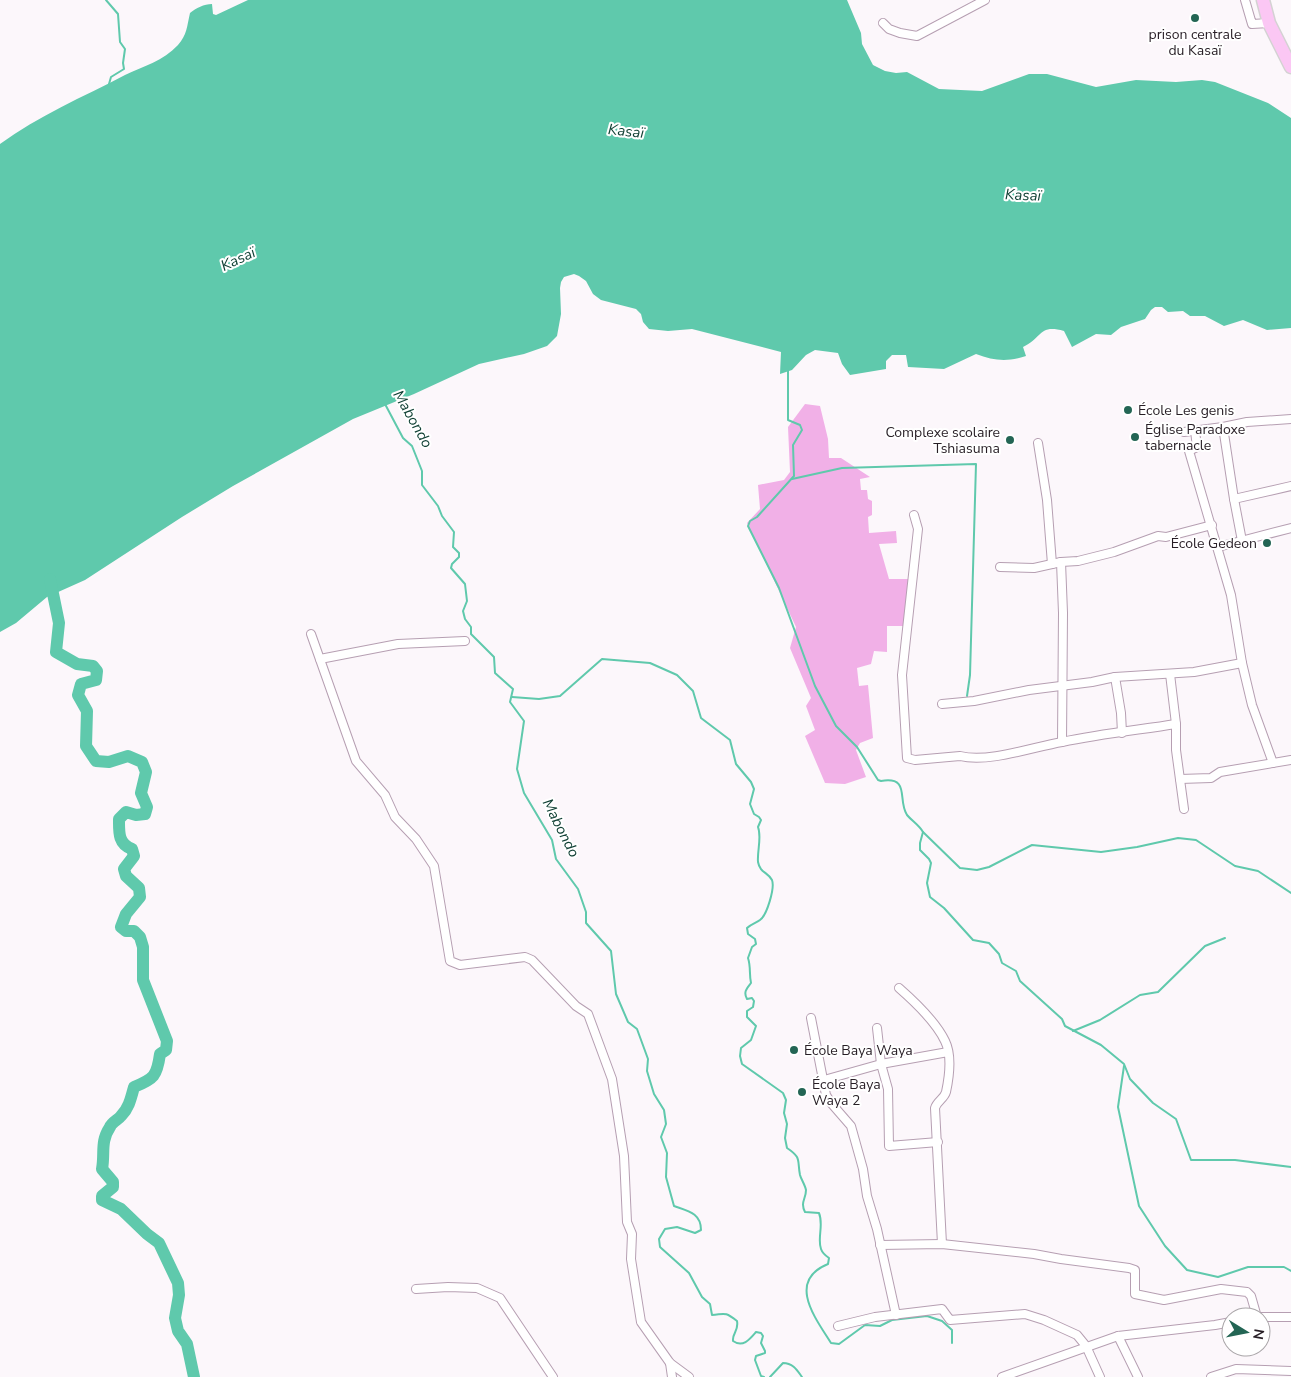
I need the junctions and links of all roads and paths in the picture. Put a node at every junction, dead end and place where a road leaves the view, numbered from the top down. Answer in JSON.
{"nodes":[{"id":1,"x":984,"y":0,"type":"edge"},
{"id":2,"x":1245,"y":0,"type":"edge"},
{"id":3,"x":1263,"y":0,"type":"edge"},
{"id":4,"x":883,"y":23,"type":"dead end"},
{"id":5,"x":1269,"y":23,"type":"junction"},
{"id":6,"x":1291,"y":67,"type":"edge"},
{"id":7,"x":1291,"y":419,"type":"edge"},
{"id":8,"x":1223,"y":427,"type":"junction"},
{"id":9,"x":1194,"y":431,"type":"junction"},
{"id":10,"x":1184,"y":432,"type":"dead end"},
{"id":11,"x":1038,"y":443,"type":"dead end"},
{"id":12,"x":1291,"y":486,"type":"edge"},
{"id":13,"x":1234,"y":500,"type":"junction"},
{"id":14,"x":914,"y":515,"type":"dead end"},
{"id":15,"x":1212,"y":525,"type":"junction"},
{"id":16,"x":1291,"y":528,"type":"edge"},
{"id":17,"x":1242,"y":541,"type":"junction"},
{"id":18,"x":1218,"y":547,"type":"junction"},
{"id":19,"x":1061,"y":562,"type":"junction"},
{"id":20,"x":1052,"y":564,"type":"junction"},
{"id":21,"x":1000,"y":567,"type":"dead end"},
{"id":22,"x":311,"y":634,"type":"dead end"},
{"id":23,"x":465,"y":641,"type":"dead end"},
{"id":24,"x":320,"y":659,"type":"junction"},
{"id":25,"x":1242,"y":663,"type":"junction"},
{"id":26,"x":1170,"y":674,"type":"junction"},
{"id":27,"x":1115,"y":677,"type":"junction"},
{"id":28,"x":1061,"y":686,"type":"junction"},
{"id":29,"x":942,"y":704,"type":"dead end"},
{"id":30,"x":1176,"y":724,"type":"junction"},
{"id":31,"x":1122,"y":733,"type":"junction"},
{"id":32,"x":1062,"y":742,"type":"junction"},
{"id":33,"x":1291,"y":760,"type":"edge"},
{"id":34,"x":1273,"y":763,"type":"junction"},
{"id":35,"x":1180,"y":779,"type":"junction"},
{"id":36,"x":1184,"y":809,"type":"dead end"},
{"id":37,"x":899,"y":988,"type":"dead end"},
{"id":38,"x":811,"y":1018,"type":"dead end"},
{"id":39,"x":877,"y":1028,"type":"dead end"},
{"id":40,"x":948,"y":1052,"type":"junction"},
{"id":41,"x":881,"y":1064,"type":"junction"},
{"id":42,"x":824,"y":1080,"type":"junction"},
{"id":43,"x":938,"y":1142,"type":"junction"},
{"id":44,"x":942,"y":1244,"type":"junction"},
{"id":45,"x":880,"y":1245,"type":"junction"},
{"id":46,"x":416,"y":1289,"type":"dead end"},
{"id":47,"x":1254,"y":1307,"type":"edge"},
{"id":48,"x":896,"y":1315,"type":"junction"},
{"id":49,"x":1271,"y":1317,"type":"edge"},
{"id":50,"x":1291,"y":1317,"type":"edge"},
{"id":51,"x":1221,"y":1324,"type":"edge"},
{"id":52,"x":838,"y":1326,"type":"dead end"},
{"id":53,"x":1118,"y":1336,"type":"junction"},
{"id":54,"x":1086,"y":1346,"type":"junction"},
{"id":55,"x":670,"y":1363,"type":"junction"},
{"id":56,"x":1291,"y":1371,"type":"edge"},
{"id":57,"x":553,"y":1377,"type":"edge"},
{"id":58,"x":672,"y":1377,"type":"edge"},
{"id":59,"x":689,"y":1377,"type":"edge"},
{"id":60,"x":1002,"y":1377,"type":"edge"},
{"id":61,"x":1100,"y":1377,"type":"edge"},
{"id":62,"x":1138,"y":1377,"type":"edge"},
{"id":63,"x":1212,"y":1377,"type":"edge"}],
"edges":[{"from":1,"to":4,"type":"street"},
{"from":2,"to":5,"type":"street"},
{"from":3,"to":5,"type":"main road"},
{"from":5,"to":6,"type":"main road"},
{"from":7,"to":8,"type":"street"},
{"from":8,"to":9,"type":"street"},
{"from":8,"to":13,"type":"street"},
{"from":9,"to":10,"type":"street"},
{"from":9,"to":15,"type":"street"},
{"from":11,"to":20,"type":"street"},
{"from":12,"to":13,"type":"street"},
{"from":13,"to":17,"type":"street"},
{"from":14,"to":32,"type":"street"},
{"from":15,"to":18,"type":"street"},
{"from":15,"to":19,"type":"street"},
{"from":16,"to":17,"type":"street"},
{"from":17,"to":18,"type":"street"},
{"from":18,"to":25,"type":"street"},
{"from":19,"to":20,"type":"street"},
{"from":19,"to":28,"type":"street"},
{"from":20,"to":21,"type":"street"},
{"from":22,"to":24,"type":"street"},
{"from":23,"to":24,"type":"street"},
{"from":24,"to":55,"type":"street"},
{"from":25,"to":26,"type":"street"},
{"from":25,"to":34,"type":"street"},
{"from":26,"to":27,"type":"street"},
{"from":26,"to":30,"type":"street"},
{"from":27,"to":28,"type":"street"},
{"from":27,"to":31,"type":"street"},
{"from":28,"to":29,"type":"street"},
{"from":28,"to":32,"type":"street"},
{"from":30,"to":31,"type":"street"},
{"from":30,"to":35,"type":"street"},
{"from":31,"to":32,"type":"street"},
{"from":33,"to":34,"type":"street"},
{"from":34,"to":35,"type":"street"},
{"from":35,"to":36,"type":"street"},
{"from":37,"to":40,"type":"street"},
{"from":38,"to":42,"type":"street"},
{"from":39,"to":41,"type":"street"},
{"from":40,"to":41,"type":"street"},
{"from":40,"to":43,"type":"street"},
{"from":41,"to":42,"type":"street"},
{"from":41,"to":43,"type":"street"},
{"from":42,"to":45,"type":"street"},
{"from":43,"to":44,"type":"street"},
{"from":44,"to":45,"type":"street"},
{"from":44,"to":47,"type":"street"},
{"from":45,"to":48,"type":"street"},
{"from":46,"to":57,"type":"street"},
{"from":48,"to":52,"type":"street"},
{"from":48,"to":54,"type":"street"},
{"from":49,"to":50,"type":"street"},
{"from":51,"to":53,"type":"street"},
{"from":53,"to":54,"type":"street"},
{"from":53,"to":62,"type":"street"},
{"from":54,"to":60,"type":"street"},
{"from":54,"to":61,"type":"street"},
{"from":55,"to":58,"type":"street"},
{"from":55,"to":59,"type":"street"},
{"from":56,"to":63,"type":"street"}]}
